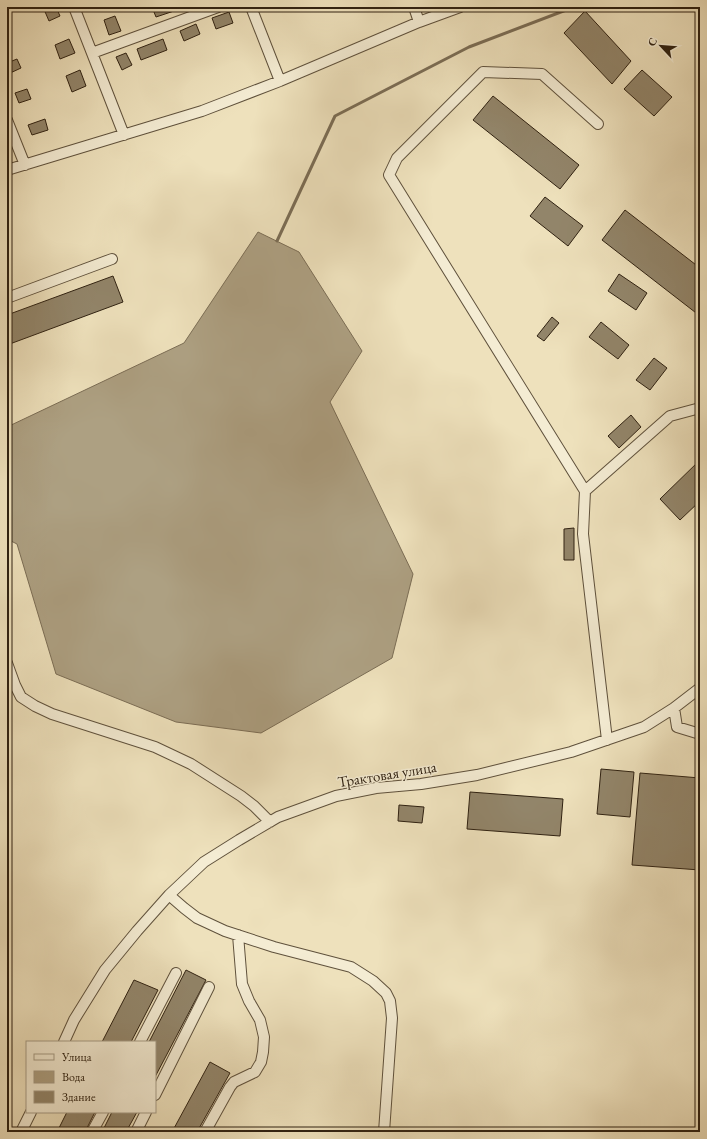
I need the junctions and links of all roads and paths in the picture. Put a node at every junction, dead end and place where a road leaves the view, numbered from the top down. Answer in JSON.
{"nodes":[{"id":1,"x":74,"y":7,"type":"edge"},
{"id":2,"x":218,"y":7,"type":"edge"},
{"id":3,"x":251,"y":7,"type":"edge"},
{"id":4,"x":414,"y":7,"type":"edge"},
{"id":5,"x":460,"y":7,"type":"edge"},
{"id":6,"x":419,"y":22,"type":"junction"},
{"id":7,"x":92,"y":53,"type":"junction"},
{"id":8,"x":280,"y":81,"type":"junction"},
{"id":9,"x":7,"y":120,"type":"edge"},
{"id":10,"x":598,"y":124,"type":"dead end"},
{"id":11,"x":124,"y":135,"type":"junction"},
{"id":12,"x":24,"y":165,"type":"junction"},
{"id":13,"x":7,"y":170,"type":"edge"},
{"id":14,"x":112,"y":259,"type":"dead end"},
{"id":15,"x":7,"y":298,"type":"edge"},
{"id":16,"x":700,"y":408,"type":"edge"},
{"id":17,"x":585,"y":491,"type":"junction"},
{"id":18,"x":7,"y":663,"type":"edge"},
{"id":19,"x":700,"y":688,"type":"edge"},
{"id":20,"x":674,"y":708,"type":"junction"},
{"id":21,"x":700,"y":734,"type":"edge"},
{"id":22,"x":607,"y":740,"type":"junction"},
{"id":23,"x":270,"y":822,"type":"junction"},
{"id":24,"x":169,"y":895,"type":"junction"},
{"id":25,"x":238,"y":935,"type":"junction"},
{"id":26,"x":176,"y":973,"type":"dead end"},
{"id":27,"x":209,"y":987,"type":"dead end"},
{"id":28,"x":64,"y":1041,"type":"edge"},
{"id":29,"x":141,"y":1041,"type":"edge"},
{"id":30,"x":156,"y":1093,"type":"edge"},
{"id":31,"x":30,"y":1113,"type":"edge"},
{"id":32,"x":102,"y":1113,"type":"edge"},
{"id":33,"x":146,"y":1113,"type":"edge"},
{"id":34,"x":21,"y":1132,"type":"edge"},
{"id":35,"x":92,"y":1132,"type":"edge"},
{"id":36,"x":136,"y":1132,"type":"edge"},
{"id":37,"x":205,"y":1132,"type":"edge"},
{"id":38,"x":384,"y":1132,"type":"edge"}],
"edges":[{"from":1,"to":7,"type":"street"},
{"from":2,"to":7,"type":"street"},
{"from":3,"to":8,"type":"street"},
{"from":4,"to":6,"type":"street"},
{"from":5,"to":6,"type":"street"},
{"from":6,"to":8,"type":"street"},
{"from":7,"to":11,"type":"street"},
{"from":8,"to":11,"type":"street"},
{"from":9,"to":12,"type":"street"},
{"from":10,"to":17,"type":"street"},
{"from":11,"to":12,"type":"street"},
{"from":12,"to":13,"type":"street"},
{"from":14,"to":15,"type":"street"},
{"from":16,"to":17,"type":"street"},
{"from":17,"to":22,"type":"street"},
{"from":18,"to":23,"type":"street"},
{"from":19,"to":20,"type":"street","name":"Трактовая улица"},
{"from":20,"to":21,"type":"street"},
{"from":20,"to":22,"type":"street","name":"Трактовая улица"},
{"from":22,"to":23,"type":"street","name":"Трактовая улица"},
{"from":23,"to":24,"type":"street","name":"Трактовая улица"},
{"from":24,"to":25,"type":"street"},
{"from":24,"to":28,"type":"street","name":"Трактовая улица"},
{"from":25,"to":37,"type":"street"},
{"from":25,"to":38,"type":"street"},
{"from":26,"to":29,"type":"street"},
{"from":27,"to":30,"type":"street"},
{"from":31,"to":34,"type":"street"},
{"from":32,"to":35,"type":"street"},
{"from":33,"to":36,"type":"street"}]}
